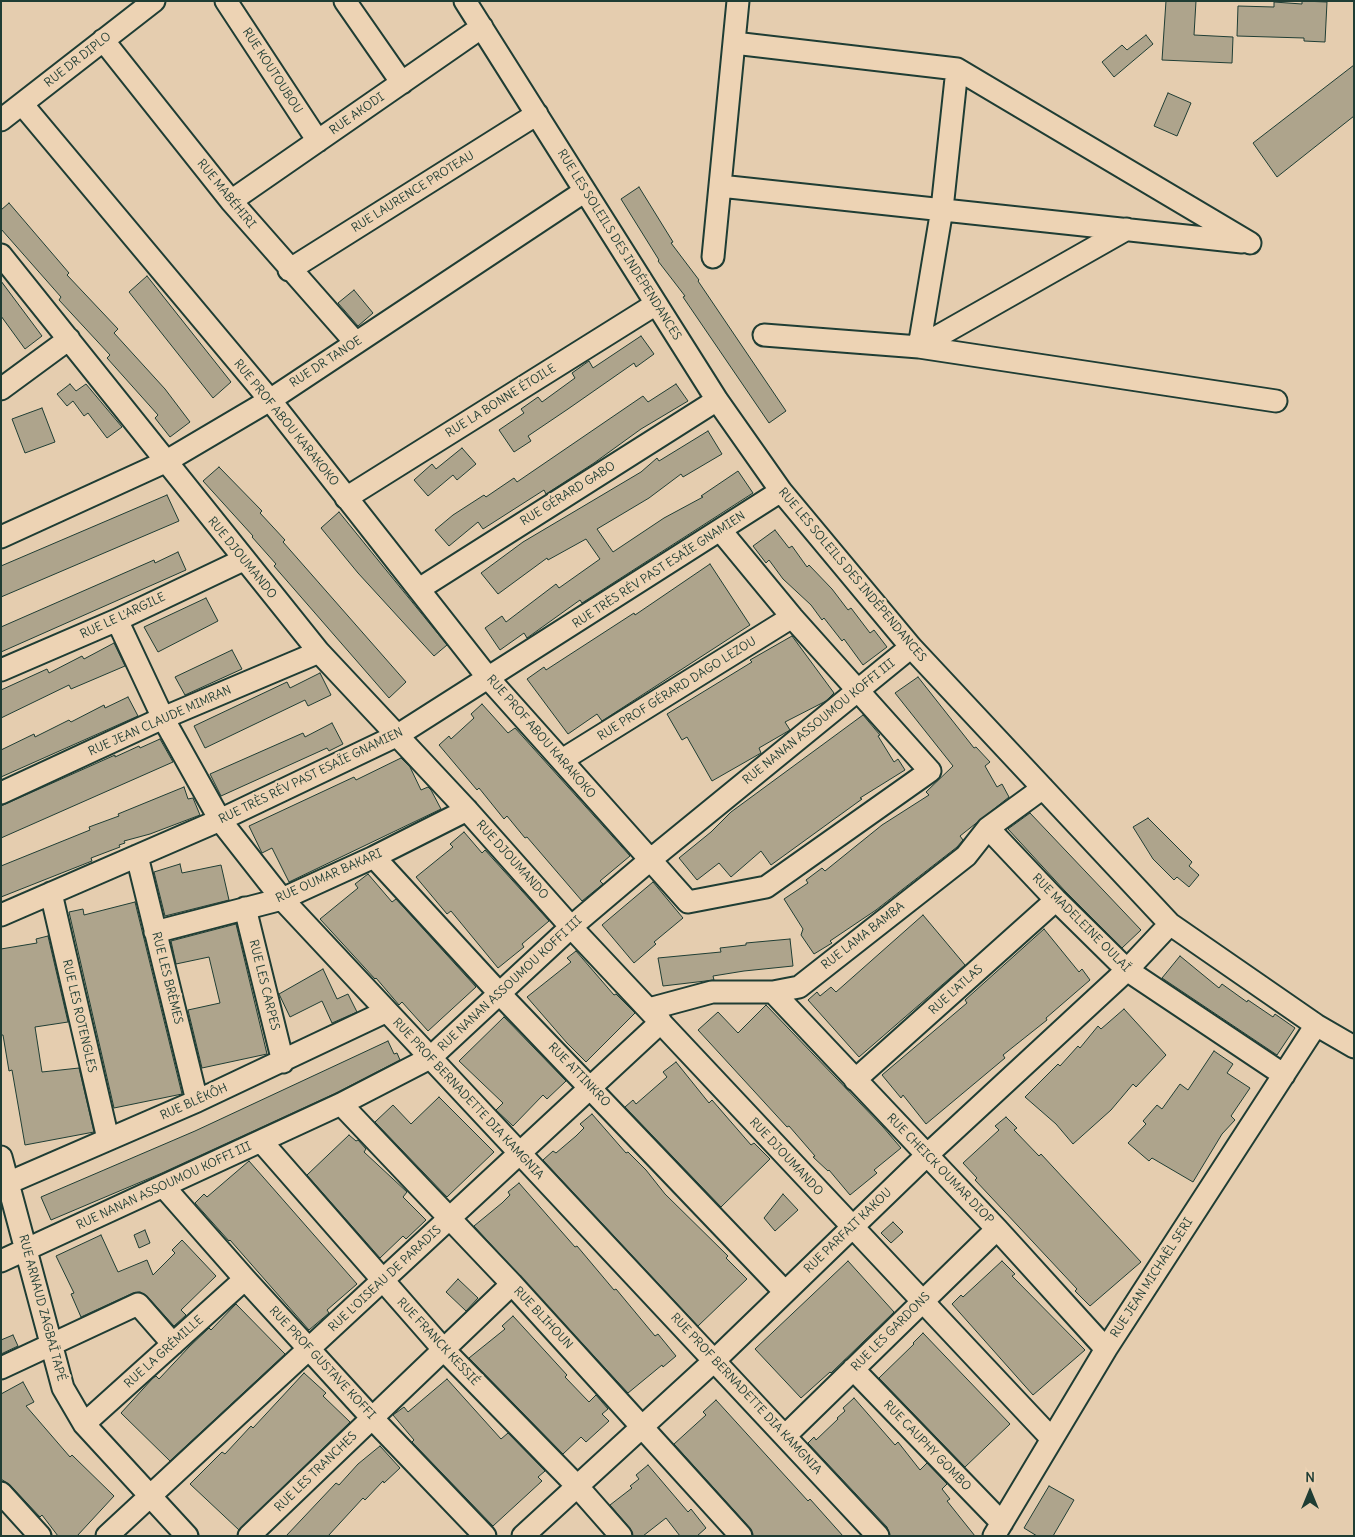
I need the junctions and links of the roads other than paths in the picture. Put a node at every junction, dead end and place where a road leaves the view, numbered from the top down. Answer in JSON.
{"nodes":[{"id":1,"x":154,"y":1,"type":"edge"},
{"id":2,"x":226,"y":1,"type":"edge"},
{"id":3,"x":345,"y":1,"type":"edge"},
{"id":4,"x":465,"y":1,"type":"edge"},
{"id":5,"x":738,"y":1,"type":"edge"},
{"id":6,"x":482,"y":27,"type":"junction"},
{"id":7,"x":103,"y":40,"type":"junction"},
{"id":8,"x":734,"y":43,"type":"junction"},
{"id":9,"x":957,"y":69,"type":"junction"},
{"id":10,"x":402,"y":83,"type":"junction"},
{"id":11,"x":22,"y":104,"type":"junction"},
{"id":12,"x":537,"y":114,"type":"junction"},
{"id":13,"x":1,"y":120,"type":"edge"},
{"id":14,"x":318,"y":141,"type":"junction"},
{"id":15,"x":720,"y":186,"type":"junction"},
{"id":16,"x":585,"y":191,"type":"junction"},
{"id":17,"x":231,"y":201,"type":"junction"},
{"id":18,"x":942,"y":209,"type":"junction"},
{"id":19,"x":1127,"y":229,"type":"junction"},
{"id":20,"x":1,"y":255,"type":"edge"},
{"id":21,"x":713,"y":257,"type":"dead end"},
{"id":22,"x":289,"y":270,"type":"junction"},
{"id":23,"x":656,"y":304,"type":"junction"},
{"id":24,"x":764,"y":335,"type":"dead end"},
{"id":25,"x":69,"y":339,"type":"junction"},
{"id":26,"x":356,"y":343,"type":"junction"},
{"id":27,"x":919,"y":348,"type":"junction"},
{"id":28,"x":1,"y":389,"type":"edge"},
{"id":29,"x":270,"y":400,"type":"junction"},
{"id":30,"x":717,"y":400,"type":"junction"},
{"id":31,"x":1276,"y":401,"type":"dead end"},
{"id":32,"x":165,"y":462,"type":"junction"},
{"id":33,"x":781,"y":491,"type":"junction"},
{"id":34,"x":346,"y":498,"type":"junction"},
{"id":35,"x":721,"y":531,"type":"junction"},
{"id":36,"x":1,"y":537,"type":"edge"},
{"id":37,"x":243,"y":560,"type":"junction"},
{"id":38,"x":419,"y":589,"type":"junction"},
{"id":39,"x":792,"y":617,"type":"junction"},
{"id":40,"x":117,"y":620,"type":"junction"},
{"id":41,"x":911,"y":647,"type":"junction"},
{"id":42,"x":319,"y":652,"type":"junction"},
{"id":43,"x":1,"y":670,"type":"edge"},
{"id":44,"x":489,"y":678,"type":"junction"},
{"id":45,"x":858,"y":691,"type":"junction"},
{"id":46,"x":163,"y":718,"type":"junction"},
{"id":47,"x":398,"y":736,"type":"junction"},
{"id":48,"x":562,"y":760,"type":"junction"},
{"id":49,"x":1043,"y":788,"type":"junction"},
{"id":50,"x":1,"y":793,"type":"edge"},
{"id":51,"x":466,"y":810,"type":"junction"},
{"id":52,"x":220,"y":820,"type":"junction"},
{"id":53,"x":988,"y":828,"type":"junction"},
{"id":54,"x":137,"y":856,"type":"junction"},
{"id":55,"x":374,"y":857,"type":"junction"},
{"id":56,"x":650,"y":860,"type":"junction"},
{"id":57,"x":51,"y":892,"type":"junction"},
{"id":58,"x":282,"y":899,"type":"junction"},
{"id":59,"x":1056,"y":900,"type":"junction"},
{"id":60,"x":245,"y":908,"type":"junction"},
{"id":61,"x":1,"y":915,"type":"edge"},
{"id":62,"x":1170,"y":924,"type":"junction"},
{"id":63,"x":571,"y":927,"type":"junction"},
{"id":64,"x":155,"y":932,"type":"junction"},
{"id":65,"x":1127,"y":970,"type":"junction"},
{"id":66,"x":773,"y":992,"type":"junction"},
{"id":67,"x":500,"y":994,"type":"junction"},
{"id":68,"x":386,"y":1012,"type":"junction"},
{"id":69,"x":655,"y":1016,"type":"junction"},
{"id":70,"x":1316,"y":1025,"type":"junction"},
{"id":71,"x":1354,"y":1047,"type":"edge"},
{"id":72,"x":430,"y":1058,"type":"junction"},
{"id":73,"x":283,"y":1062,"type":"junction"},
{"id":74,"x":1284,"y":1076,"type":"junction"},
{"id":75,"x":855,"y":1080,"type":"junction"},
{"id":76,"x":589,"y":1086,"type":"junction"},
{"id":77,"x":196,"y":1101,"type":"junction"},
{"id":78,"x":341,"y":1104,"type":"junction"},
{"id":79,"x":108,"y":1139,"type":"junction"},
{"id":80,"x":261,"y":1141,"type":"junction"},
{"id":81,"x":520,"y":1154,"type":"junction"},
{"id":82,"x":926,"y":1156,"type":"junction"},
{"id":83,"x":1,"y":1157,"type":"edge"},
{"id":84,"x":5,"y":1185,"type":"edge"},
{"id":85,"x":164,"y":1187,"type":"junction"},
{"id":86,"x":451,"y":1218,"type":"junction"},
{"id":87,"x":852,"y":1228,"type":"junction"},
{"id":88,"x":997,"y":1229,"type":"junction"},
{"id":89,"x":27,"y":1249,"type":"junction"},
{"id":90,"x":1,"y":1260,"type":"edge"},
{"id":91,"x":245,"y":1279,"type":"junction"},
{"id":92,"x":382,"y":1282,"type":"junction"},
{"id":93,"x":512,"y":1284,"type":"junction"},
{"id":94,"x":785,"y":1292,"type":"junction"},
{"id":95,"x":921,"y":1301,"type":"junction"},
{"id":96,"x":50,"y":1344,"type":"junction"},
{"id":97,"x":173,"y":1344,"type":"junction"},
{"id":98,"x":310,"y":1348,"type":"junction"},
{"id":99,"x":1106,"y":1349,"type":"junction"},
{"id":100,"x":444,"y":1350,"type":"junction"},
{"id":101,"x":715,"y":1360,"type":"junction"},
{"id":102,"x":1,"y":1368,"type":"edge"},
{"id":103,"x":853,"y":1369,"type":"junction"},
{"id":104,"x":372,"y":1418,"type":"junction"},
{"id":105,"x":84,"y":1424,"type":"junction"},
{"id":106,"x":642,"y":1425,"type":"junction"},
{"id":107,"x":785,"y":1436,"type":"junction"},
{"id":108,"x":1052,"y":1439,"type":"junction"},
{"id":109,"x":577,"y":1486,"type":"junction"},
{"id":110,"x":148,"y":1495,"type":"junction"},
{"id":111,"x":4,"y":1503,"type":"edge"},
{"id":112,"x":998,"y":1529,"type":"edge"},
{"id":113,"x":40,"y":1536,"type":"edge"},
{"id":114,"x":107,"y":1536,"type":"edge"},
{"id":115,"x":187,"y":1536,"type":"edge"},
{"id":116,"x":249,"y":1536,"type":"edge"},
{"id":117,"x":485,"y":1536,"type":"edge"},
{"id":118,"x":523,"y":1536,"type":"edge"},
{"id":119,"x":621,"y":1536,"type":"edge"},
{"id":120,"x":741,"y":1536,"type":"edge"},
{"id":121,"x":878,"y":1536,"type":"edge"}],
"edges":[{"from":1,"to":7,"type":"street","name":"RUE DR DIPLO"},
{"from":2,"to":14,"type":"street","name":"RUE KOUTOUBOU"},
{"from":3,"to":10,"type":"street"},
{"from":4,"to":6,"type":"street","name":"RUE LES SOLEILS DES INDÉPENDANCES"},
{"from":5,"to":8,"type":"street"},
{"from":6,"to":10,"type":"street","name":"RUE AKODI"},
{"from":6,"to":12,"type":"street","name":"RUE LES SOLEILS DES INDÉPENDANCES"},
{"from":7,"to":11,"type":"street","name":"RUE DR DIPLO"},
{"from":7,"to":17,"type":"street","name":"RUE MABÉHIRI"},
{"from":8,"to":9,"type":"street"},
{"from":8,"to":15,"type":"street"},
{"from":9,"to":18,"type":"street"},
{"from":9,"to":19,"type":"street"},
{"from":10,"to":14,"type":"street","name":"RUE AKODI"},
{"from":11,"to":13,"type":"street","name":"RUE DR DIPLO"},
{"from":11,"to":29,"type":"street","name":"RUE PROF ABOU KARAKOKO"},
{"from":12,"to":16,"type":"street","name":"RUE LES SOLEILS DES INDÉPENDANCES"},
{"from":12,"to":22,"type":"street","name":"RUE LAURENCE PROTEAU"},
{"from":14,"to":17,"type":"street","name":"RUE AKODI"},
{"from":15,"to":18,"type":"street"},
{"from":15,"to":21,"type":"street"},
{"from":16,"to":23,"type":"street","name":"RUE LES SOLEILS DES INDÉPENDANCES"},
{"from":16,"to":26,"type":"street","name":"RUE DR TANOE"},
{"from":17,"to":22,"type":"street","name":"RUE MABÉHIRI"},
{"from":18,"to":19,"type":"street"},
{"from":18,"to":27,"type":"street"},
{"from":19,"to":27,"type":"street"},
{"from":20,"to":25,"type":"street","name":"RUE DJOUMANDO"},
{"from":22,"to":26,"type":"street","name":"RUE MABÉHIRI"},
{"from":23,"to":30,"type":"street","name":"RUE LES SOLEILS DES INDÉPENDANCES"},
{"from":23,"to":34,"type":"street","name":"RUE LA BONNE ÉTOILE"},
{"from":24,"to":27,"type":"street"},
{"from":25,"to":28,"type":"street"},
{"from":25,"to":32,"type":"street","name":"RUE DJOUMANDO"},
{"from":26,"to":29,"type":"street","name":"RUE DR TANOE"},
{"from":27,"to":31,"type":"street"},
{"from":29,"to":32,"type":"street","name":"RUE DR TANOE"},
{"from":29,"to":34,"type":"street","name":"RUE PROF ABOU KARAKOKO"},
{"from":30,"to":33,"type":"street","name":"RUE LES SOLEILS DES INDÉPENDANCES"},
{"from":30,"to":38,"type":"street","name":"RUE GÉRARD GABO"},
{"from":32,"to":36,"type":"street","name":"RUE DR TANOE"},
{"from":32,"to":37,"type":"street","name":"RUE DJOUMANDO"},
{"from":33,"to":35,"type":"street","name":"RUE TRÈS RÉV PAST ESAÏE GNAMIEN"},
{"from":33,"to":41,"type":"street","name":"RUE LES SOLEILS DES INDÉPENDANCES"},
{"from":34,"to":38,"type":"street","name":"RUE PROF ABOU KARAKOKO"},
{"from":35,"to":39,"type":"street","name":"RUE PROF ABOU KARAKOKO"},
{"from":35,"to":44,"type":"street","name":"RUE TRÈS RÉV PAST ESAÏE GNAMIEN"},
{"from":37,"to":40,"type":"street","name":"RUE LE L'ARGILE"},
{"from":37,"to":42,"type":"street","name":"RUE DJOUMANDO"},
{"from":38,"to":44,"type":"street","name":"RUE PROF ABOU KARAKOKO"},
{"from":39,"to":45,"type":"street","name":"RUE PROF ABOU KARAKOKO"},
{"from":39,"to":48,"type":"street","name":"RUE PROF GÉRARD DAGO LEZOU"},
{"from":40,"to":43,"type":"street","name":"RUE LE L'ARGILE"},
{"from":40,"to":46,"type":"street","name":"RUE PROF BERNADETTE DIA KAMGNIA"},
{"from":41,"to":45,"type":"street","name":"RUE NANAN ASSOUMOU KOFFI III"},
{"from":41,"to":49,"type":"street","name":"RUE LES SOLEILS DES INDÉPENDANCES"},
{"from":42,"to":46,"type":"street","name":"RUE JEAN CLAUDE MIMRAN"},
{"from":42,"to":47,"type":"street","name":"RUE DJOUMANDO"},
{"from":44,"to":47,"type":"street","name":"RUE TRÈS RÉV PAST ESAÏE GNAMIEN"},
{"from":44,"to":48,"type":"street","name":"RUE PROF ABOU KARAKOKO"},
{"from":45,"to":56,"type":"street","name":"RUE NANAN ASSOUMOU KOFFI III"},
{"from":45,"to":56,"type":"street","name":"RUE PROF ABOU KARAKOKO"},
{"from":46,"to":50,"type":"street","name":"RUE JEAN CLAUDE MIMRAN"},
{"from":46,"to":52,"type":"street","name":"RUE PROF BERNADETTE DIA KAMGNIA"},
{"from":47,"to":51,"type":"street","name":"RUE DJOUMANDO"},
{"from":47,"to":52,"type":"street","name":"RUE TRÈS RÉV PAST ESAÏE GNAMIEN"},
{"from":48,"to":56,"type":"street","name":"RUE PROF ABOU KARAKOKO"},
{"from":49,"to":53,"type":"street","name":"RUE LAMA BAMBA"},
{"from":49,"to":62,"type":"street","name":"RUE LES SOLEILS DES INDÉPENDANCES"},
{"from":51,"to":55,"type":"street","name":"RUE OUMAR BAKARI"},
{"from":51,"to":63,"type":"street","name":"RUE DJOUMANDO"},
{"from":52,"to":54,"type":"street","name":"RUE TRÈS RÉV PAST ESAÏE GNAMIEN"},
{"from":52,"to":58,"type":"street","name":"RUE PROF BERNADETTE DIA KAMGNIA"},
{"from":53,"to":59,"type":"street","name":"RUE MADELEINE OULAÏ"},
{"from":53,"to":66,"type":"street","name":"RUE LAMA BAMBA"},
{"from":54,"to":57,"type":"street","name":"RUE TRÈS RÉV PAST ESAÏE GNAMIEN"},
{"from":54,"to":64,"type":"street","name":"RUE LES BRÈMES"},
{"from":55,"to":58,"type":"street","name":"RUE OUMAR BAKARI"},
{"from":55,"to":67,"type":"street","name":"RUE ATTINKRO"},
{"from":56,"to":63,"type":"street","name":"RUE NANAN ASSOUMOU KOFFI III"},
{"from":57,"to":61,"type":"street","name":"RUE TRÈS RÉV PAST ESAÏE GNAMIEN"},
{"from":57,"to":79,"type":"street","name":"RUE LES ROTENGLES"},
{"from":58,"to":60,"type":"street","name":"RUE OUMAR BAKARI"},
{"from":58,"to":68,"type":"street","name":"RUE PROF BERNADETTE DIA KAMGNIA"},
{"from":59,"to":65,"type":"street","name":"RUE MADELEINE OULAÏ"},
{"from":59,"to":75,"type":"street","name":"RUE L'ATLAS"},
{"from":60,"to":64,"type":"street","name":"RUE OUMAR BAKARI"},
{"from":60,"to":73,"type":"street","name":"RUE LES CARPES"},
{"from":62,"to":65,"type":"street","name":"RUE PARFAIT KAKOU"},
{"from":62,"to":70,"type":"street","name":"RUE LES SOLEILS DES INDÉPENDANCES"},
{"from":63,"to":67,"type":"street","name":"RUE NANAN ASSOUMOU KOFFI III"},
{"from":63,"to":69,"type":"street","name":"RUE DJOUMANDO"},
{"from":64,"to":77,"type":"street","name":"RUE LES BRÈMES"},
{"from":65,"to":74,"type":"street","name":"RUE MADELEINE OULAÏ"},
{"from":65,"to":82,"type":"street","name":"RUE PARFAIT KAKOU"},
{"from":66,"to":69,"type":"street","name":"RUE LAMA BAMBA"},
{"from":66,"to":75,"type":"street","name":"RUE CHEICK OUMAR DIOP"},
{"from":67,"to":72,"type":"street","name":"RUE NANAN ASSOUMOU KOFFI III"},
{"from":67,"to":76,"type":"street","name":"RUE ATTINKRO"},
{"from":68,"to":72,"type":"street","name":"RUE PROF BERNADETTE DIA KAMGNIA"},
{"from":68,"to":73,"type":"street","name":"RUE BLÊKÔH"},
{"from":69,"to":76,"type":"street","name":"RUE L'OISEAU DE PARADIS"},
{"from":69,"to":87,"type":"street","name":"RUE DJOUMANDO"},
{"from":70,"to":71,"type":"street","name":"RUE LES SOLEILS DES INDÉPENDANCES"},
{"from":70,"to":74,"type":"street","name":"RUE JEAN MICHAËL SERI"},
{"from":72,"to":78,"type":"street","name":"RUE NANAN ASSOUMOU KOFFI III"},
{"from":72,"to":81,"type":"street","name":"RUE PROF BERNADETTE DIA KAMGNIA"},
{"from":73,"to":77,"type":"street","name":"RUE BLÊKÔH"},
{"from":74,"to":99,"type":"street","name":"RUE JEAN MICHAËL SERI"},
{"from":75,"to":82,"type":"street","name":"RUE CHEICK OUMAR DIOP"},
{"from":76,"to":81,"type":"street","name":"RUE L'OISEAU DE PARADIS"},
{"from":76,"to":94,"type":"street","name":"RUE ATTINKRO"},
{"from":77,"to":79,"type":"street","name":"RUE BLÊKÔH"},
{"from":78,"to":80,"type":"street","name":"RUE NANAN ASSOUMOU KOFFI III"},
{"from":78,"to":86,"type":"street","name":"RUE BLIHOUN"},
{"from":79,"to":84,"type":"street","name":"RUE BLÊKÔH"},
{"from":80,"to":85,"type":"street","name":"RUE NANAN ASSOUMOU KOFFI III"},
{"from":80,"to":92,"type":"street","name":"RUE FRANCK KESSIÉ"},
{"from":81,"to":86,"type":"street","name":"RUE L'OISEAU DE PARADIS"},
{"from":81,"to":101,"type":"street","name":"RUE PROF BERNADETTE DIA KAMGNIA"},
{"from":82,"to":87,"type":"street","name":"RUE PARFAIT KAKOU"},
{"from":82,"to":88,"type":"street","name":"RUE CHEICK OUMAR DIOP"},
{"from":83,"to":84,"type":"street","name":"RUE ARNAUD ZAGBAÏ TAPÉ"},
{"from":84,"to":89,"type":"street","name":"RUE ARNAUD ZAGBAÏ TAPÉ"},
{"from":85,"to":89,"type":"street","name":"RUE NANAN ASSOUMOU KOFFI III"},
{"from":85,"to":91,"type":"street","name":"RUE PROF GUSTAVE KOFFI"},
{"from":86,"to":92,"type":"street","name":"RUE L'OISEAU DE PARADIS"},
{"from":86,"to":93,"type":"street","name":"RUE BLIHOUN"},
{"from":87,"to":94,"type":"street","name":"RUE PARFAIT KAKOU"},
{"from":87,"to":95,"type":"street","name":"RUE DJOUMANDO"},
{"from":88,"to":95,"type":"street","name":"RUE LES GARDONS"},
{"from":88,"to":99,"type":"street","name":"RUE CHEICK OUMAR DIOP"},
{"from":89,"to":90,"type":"street","name":"RUE NANAN ASSOUMOU KOFFI III"},
{"from":89,"to":96,"type":"street","name":"RUE ARNAUD ZAGBAÏ TAPÉ"},
{"from":91,"to":97,"type":"street","name":"RUE LA GRÉMILLE"},
{"from":91,"to":98,"type":"street","name":"RUE PROF GUSTAVE KOFFI"},
{"from":92,"to":98,"type":"street","name":"RUE L'OISEAU DE PARADIS"},
{"from":92,"to":100,"type":"street","name":"RUE FRANCK KESSIÉ"},
{"from":93,"to":100,"type":"street","name":"RUE LES TRANCHES"},
{"from":93,"to":106,"type":"street","name":"RUE BLIHOUN"},
{"from":94,"to":101,"type":"street","name":"RUE PARFAIT KAKOU"},
{"from":95,"to":103,"type":"street","name":"RUE LES GARDONS"},
{"from":95,"to":108,"type":"street","name":"RUE DJOUMANDO"},
{"from":96,"to":97,"type":"street"},
{"from":96,"to":102,"type":"street"},
{"from":96,"to":105,"type":"street","name":"RUE ARNAUD ZAGBAÏ TAPÉ"},
{"from":97,"to":105,"type":"street","name":"RUE LA GRÉMILLE"},
{"from":98,"to":104,"type":"street","name":"RUE PROF GUSTAVE KOFFI"},
{"from":98,"to":110,"type":"street","name":"RUE L'OISEAU DE PARADIS"},
{"from":99,"to":108,"type":"street","name":"RUE JEAN MICHAËL SERI"},
{"from":100,"to":104,"type":"street","name":"RUE LES TRANCHES"},
{"from":100,"to":109,"type":"street","name":"RUE FRANCK KESSIÉ"},
{"from":101,"to":106,"type":"street","name":"RUE PARFAIT KAKOU"},
{"from":101,"to":107,"type":"street","name":"RUE PROF BERNADETTE DIA KAMGNIA"},
{"from":103,"to":107,"type":"street","name":"RUE LES GARDONS"},
{"from":103,"to":112,"type":"street","name":"RUE CAUPHY GOMBO"},
{"from":104,"to":116,"type":"street","name":"RUE LES TRANCHES"},
{"from":104,"to":117,"type":"street","name":"RUE PROF GUSTAVE KOFFI"},
{"from":105,"to":110,"type":"street","name":"RUE ARNAUD ZAGBAÏ TAPÉ"},
{"from":106,"to":109,"type":"street","name":"RUE PARFAIT KAKOU"},
{"from":106,"to":120,"type":"street","name":"RUE BLIHOUN"},
{"from":107,"to":121,"type":"street","name":"RUE PROF BERNADETTE DIA KAMGNIA"},
{"from":108,"to":112,"type":"street","name":"RUE JEAN MICHAËL SERI"},
{"from":109,"to":118,"type":"street","name":"RUE PARFAIT KAKOU"},
{"from":109,"to":119,"type":"street","name":"RUE FRANCK KESSIÉ"},
{"from":110,"to":114,"type":"street","name":"RUE L'OISEAU DE PARADIS"},
{"from":110,"to":115,"type":"street","name":"RUE ARNAUD ZAGBAÏ TAPÉ"},
{"from":111,"to":113,"type":"street"}]}
